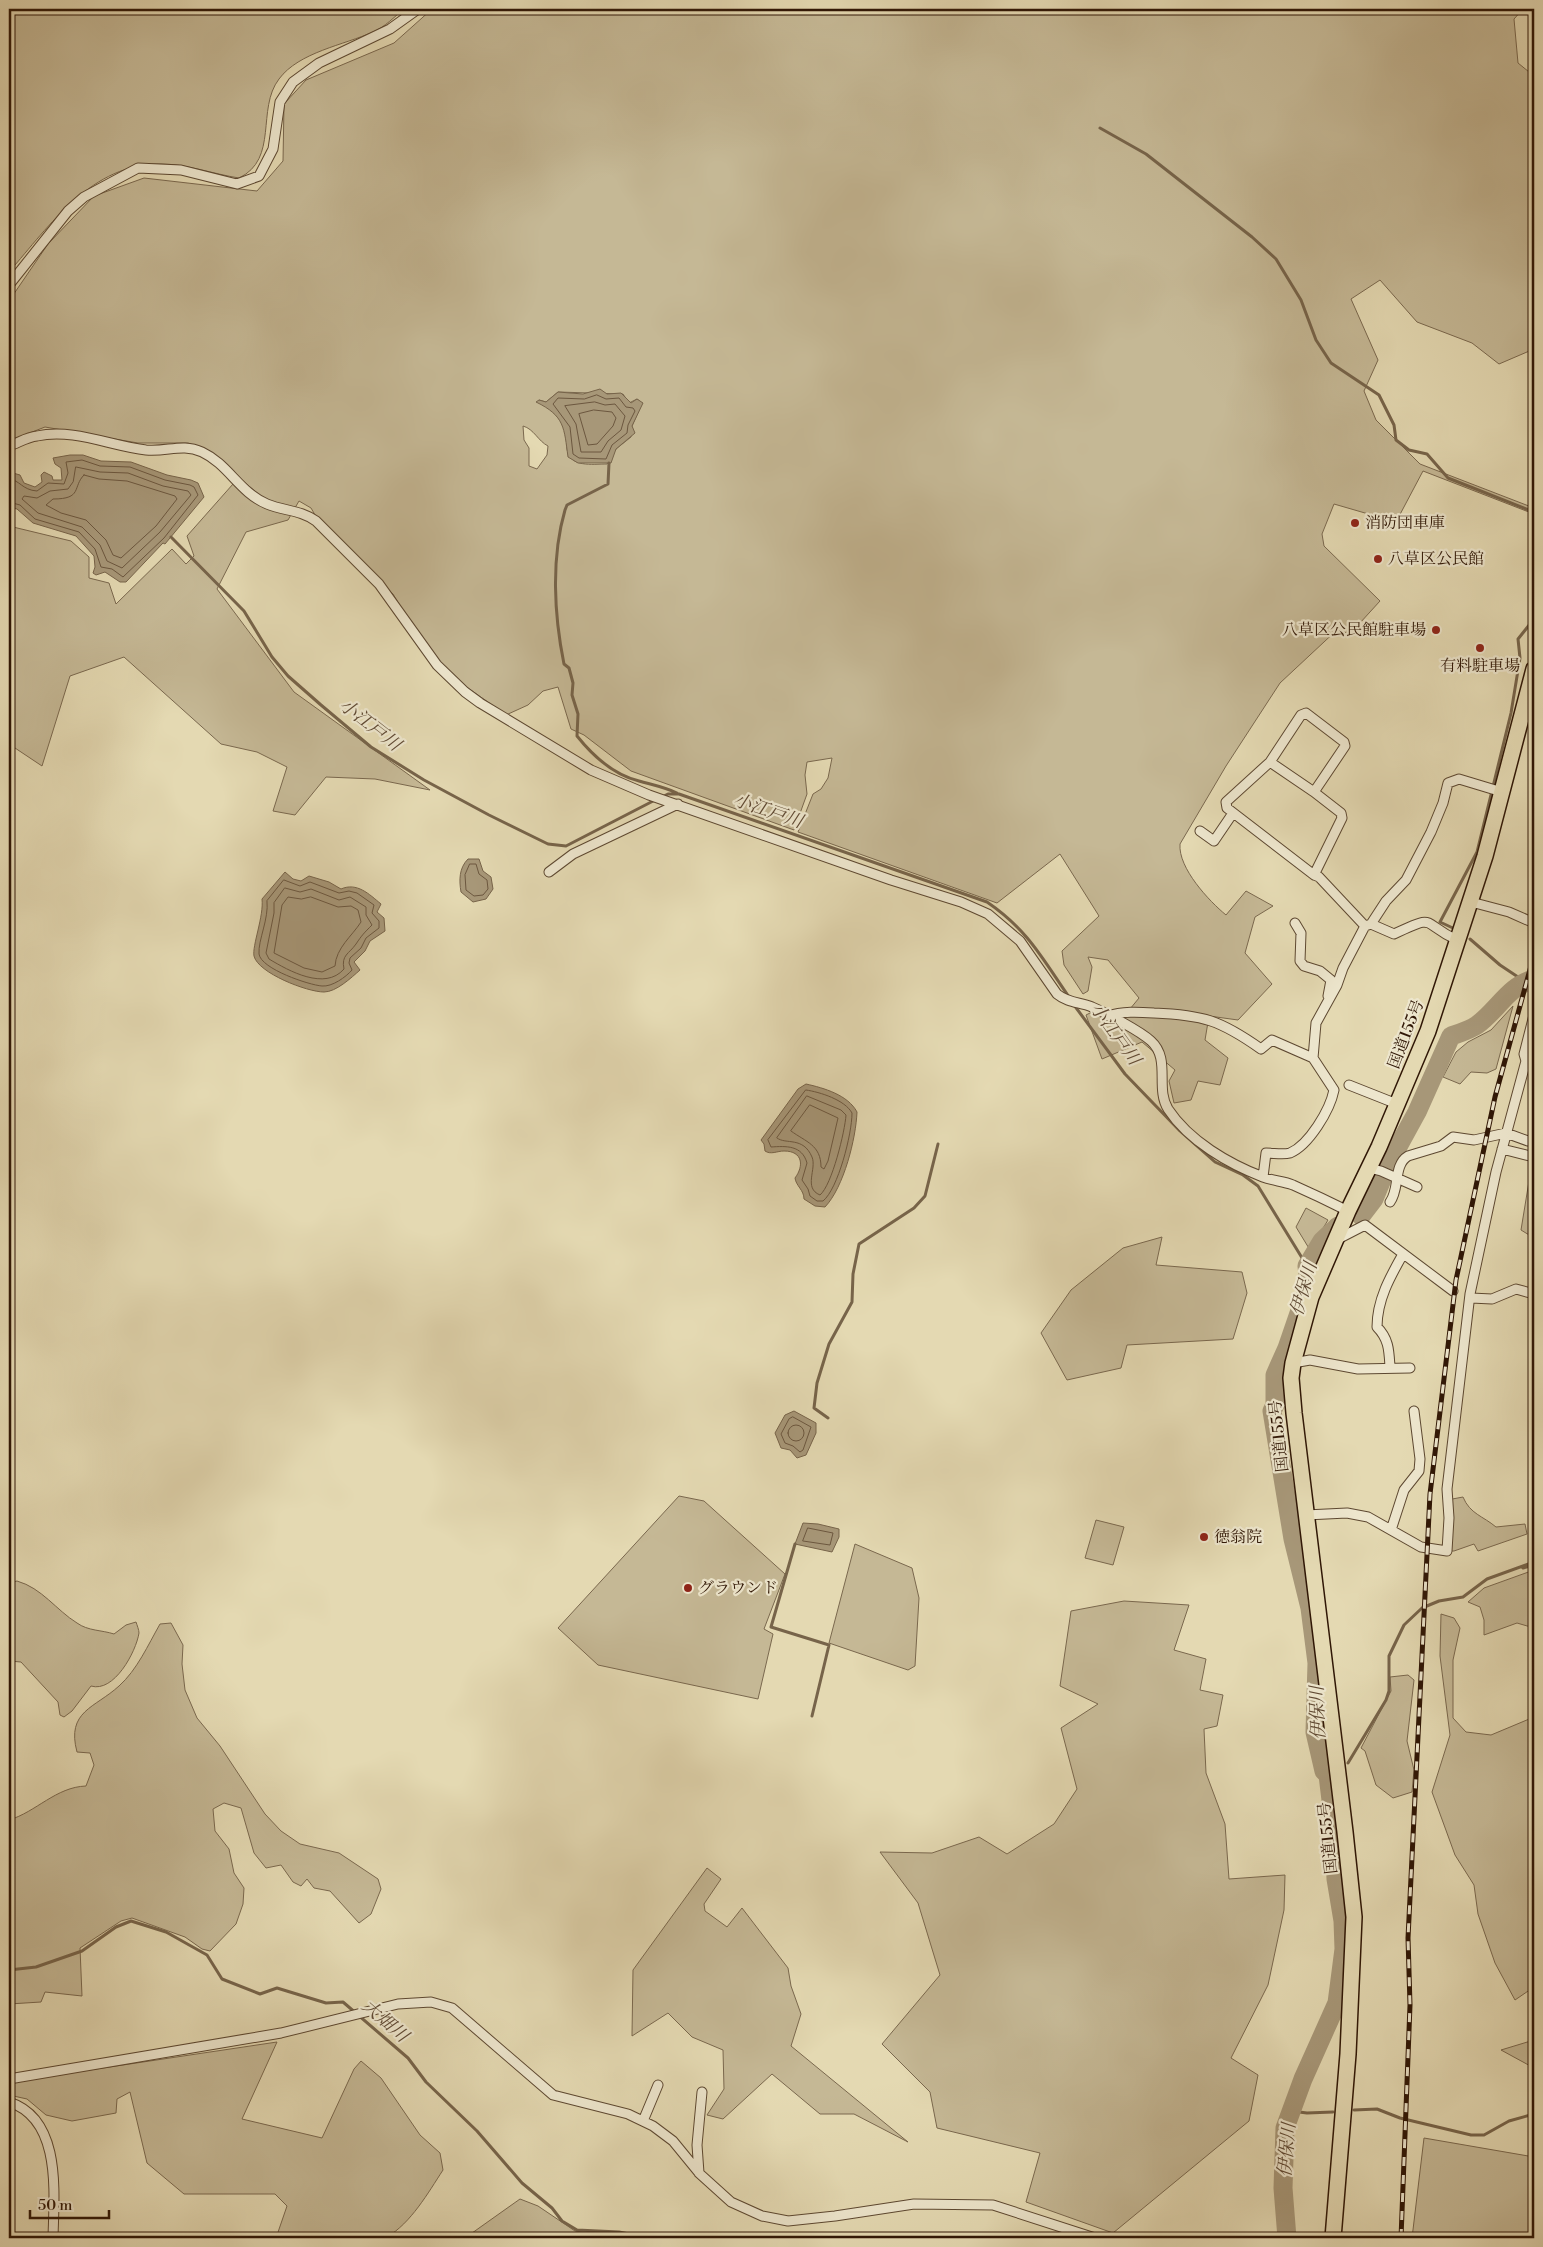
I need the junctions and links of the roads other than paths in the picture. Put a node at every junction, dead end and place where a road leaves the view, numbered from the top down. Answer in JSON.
{"nodes":[{"id":1,"x":418,"y":9,"type":"edge"},
{"id":2,"x":9,"y":285,"type":"edge"},
{"id":3,"x":9,"y":446,"type":"edge"},
{"id":4,"x":1534,"y":669,"type":"edge"},
{"id":5,"x":1270,"y":762,"type":"junction"},
{"id":6,"x":1495,"y":790,"type":"junction"},
{"id":7,"x":1314,"y":792,"type":"junction"},
{"id":8,"x":673,"y":803,"type":"junction"},
{"id":9,"x":1233,"y":812,"type":"junction"},
{"id":10,"x":1200,"y":831,"type":"dead end"},
{"id":11,"x":549,"y":872,"type":"dead end"},
{"id":12,"x":1314,"y":874,"type":"junction"},
{"id":13,"x":1471,"y":902,"type":"junction"},
{"id":14,"x":1295,"y":922,"type":"dead end"},
{"id":15,"x":1534,"y":923,"type":"edge"},
{"id":16,"x":1368,"y":925,"type":"junction"},
{"id":17,"x":1457,"y":940,"type":"junction"},
{"id":18,"x":1328,"y":998,"type":"junction"},
{"id":19,"x":1534,"y":1014,"type":"edge"},
{"id":20,"x":1108,"y":1016,"type":"junction"},
{"id":21,"x":1313,"y":1058,"type":"junction"},
{"id":22,"x":1349,"y":1084,"type":"dead end"},
{"id":23,"x":1397,"y":1104,"type":"junction"},
{"id":24,"x":1506,"y":1134,"type":"junction"},
{"id":25,"x":1534,"y":1140,"type":"edge"},
{"id":26,"x":1502,"y":1149,"type":"junction"},
{"id":27,"x":1534,"y":1157,"type":"edge"},
{"id":28,"x":1384,"y":1173,"type":"junction"},
{"id":29,"x":1263,"y":1177,"type":"junction"},
{"id":30,"x":1417,"y":1187,"type":"dead end"},
{"id":31,"x":1390,"y":1202,"type":"dead end"},
{"id":32,"x":1348,"y":1211,"type":"junction"},
{"id":33,"x":1334,"y":1241,"type":"junction"},
{"id":34,"x":1403,"y":1254,"type":"junction"},
{"id":35,"x":1453,"y":1290,"type":"dead end"},
{"id":36,"x":1534,"y":1294,"type":"edge"},
{"id":37,"x":1471,"y":1298,"type":"junction"},
{"id":38,"x":1293,"y":1363,"type":"junction"},
{"id":39,"x":1390,"y":1367,"type":"junction"},
{"id":40,"x":1410,"y":1368,"type":"dead end"},
{"id":41,"x":1414,"y":1411,"type":"dead end"},
{"id":42,"x":1306,"y":1515,"type":"junction"},
{"id":43,"x":1391,"y":1530,"type":"junction"},
{"id":44,"x":9,"y":2079,"type":"edge"},
{"id":45,"x":658,"y":2085,"type":"dead end"},
{"id":46,"x":702,"y":2092,"type":"dead end"},
{"id":47,"x":9,"y":2102,"type":"edge"},
{"id":48,"x":643,"y":2121,"type":"junction"},
{"id":49,"x":699,"y":2173,"type":"junction"},
{"id":50,"x":53,"y":2238,"type":"edge"},
{"id":51,"x":1095,"y":2238,"type":"edge"},
{"id":52,"x":1326,"y":2238,"type":"edge"},
{"id":53,"x":1333,"y":2238,"type":"edge"}],
"edges":[{"from":1,"to":2,"type":"street"},
{"from":3,"to":8,"type":"street"},
{"from":4,"to":6,"type":"highway","name":"国道155号"},
{"from":5,"to":7,"type":"street"},
{"from":5,"to":7,"type":"street"},
{"from":5,"to":9,"type":"street"},
{"from":6,"to":13,"type":"highway","name":"国道155号"},
{"from":6,"to":16,"type":"street"},
{"from":7,"to":12,"type":"street"},
{"from":8,"to":11,"type":"street"},
{"from":8,"to":20,"type":"street"},
{"from":9,"to":10,"type":"street"},
{"from":9,"to":12,"type":"street"},
{"from":12,"to":16,"type":"street"},
{"from":13,"to":15,"type":"street"},
{"from":13,"to":17,"type":"highway","name":"国道155号"},
{"from":14,"to":18,"type":"street"},
{"from":16,"to":17,"type":"street"},
{"from":16,"to":18,"type":"street"},
{"from":17,"to":23,"type":"highway","name":"国道155号"},
{"from":18,"to":21,"type":"street"},
{"from":19,"to":24,"type":"street"},
{"from":20,"to":21,"type":"street"},
{"from":20,"to":29,"type":"street"},
{"from":21,"to":29,"type":"street"},
{"from":22,"to":23,"type":"street"},
{"from":23,"to":28,"type":"highway","name":"国道155号"},
{"from":24,"to":25,"type":"street"},
{"from":24,"to":26,"type":"street"},
{"from":24,"to":28,"type":"street"},
{"from":26,"to":27,"type":"street"},
{"from":26,"to":37,"type":"street"},
{"from":28,"to":30,"type":"street"},
{"from":28,"to":31,"type":"street"},
{"from":28,"to":32,"type":"highway","name":"国道155号"},
{"from":29,"to":32,"type":"street"},
{"from":32,"to":33,"type":"highway","name":"国道155号"},
{"from":33,"to":34,"type":"street"},
{"from":33,"to":38,"type":"highway","name":"国道155号"},
{"from":34,"to":35,"type":"street"},
{"from":34,"to":39,"type":"street"},
{"from":36,"to":37,"type":"street"},
{"from":37,"to":43,"type":"street"},
{"from":38,"to":39,"type":"street"},
{"from":38,"to":42,"type":"highway","name":"国道155号"},
{"from":39,"to":40,"type":"street"},
{"from":41,"to":43,"type":"street"},
{"from":42,"to":43,"type":"street"},
{"from":42,"to":53,"type":"highway","name":"国道155号"},
{"from":44,"to":48,"type":"street"},
{"from":45,"to":48,"type":"street"},
{"from":46,"to":49,"type":"street"},
{"from":47,"to":50,"type":"street"},
{"from":48,"to":49,"type":"street"},
{"from":49,"to":51,"type":"street"},
{"from":52,"to":53,"type":"street"}]}
